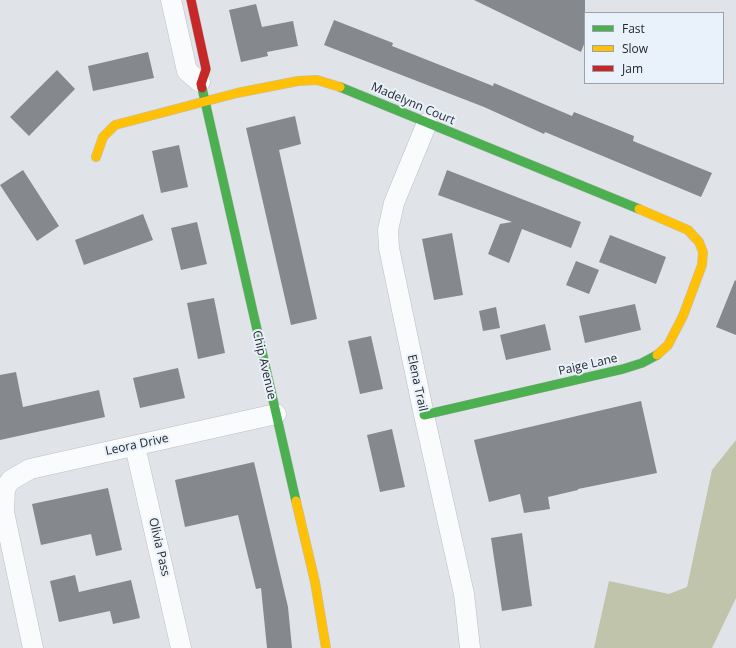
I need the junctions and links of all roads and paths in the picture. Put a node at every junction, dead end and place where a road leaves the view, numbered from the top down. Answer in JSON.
{"nodes":[{"id":1,"x":170,"y":0,"type":"edge"},
{"id":2,"x":191,"y":0,"type":"edge"},
{"id":3,"x":199,"y":36,"type":"junction"},
{"id":4,"x":180,"y":41,"type":"junction"},
{"id":5,"x":200,"y":82,"type":"junction"},
{"id":6,"x":205,"y":102,"type":"junction"},
{"id":7,"x":427,"y":123,"type":"junction"},
{"id":8,"x":96,"y":157,"type":"dead end"},
{"id":9,"x":702,"y":265,"type":"joint"},
{"id":10,"x":276,"y":414,"type":"junction"},
{"id":11,"x":424,"y":415,"type":"junction"},
{"id":12,"x":135,"y":446,"type":"junction"},
{"id":13,"x":33,"y":648,"type":"edge"},
{"id":14,"x":181,"y":648,"type":"edge"},
{"id":15,"x":326,"y":648,"type":"edge"},
{"id":16,"x":470,"y":648,"type":"edge"}],
"edges":[{"from":1,"to":4,"type":"street"},
{"from":2,"to":3,"type":"street","name":"Chip Avenue"},
{"from":3,"to":4,"type":"street"},
{"from":3,"to":5,"type":"street","name":"Chip Avenue"},
{"from":4,"to":5,"type":"street"},
{"from":5,"to":6,"type":"street","name":"Chip Avenue"},
{"from":6,"to":7,"type":"street","name":"Madelynn Court"},
{"from":6,"to":8,"type":"street","name":"Madelynn Court"},
{"from":6,"to":10,"type":"street","name":"Chip Avenue"},
{"from":7,"to":9,"type":"street","name":"Madelynn Court"},
{"from":7,"to":11,"type":"street","name":"Elena Trail"},
{"from":9,"to":11,"type":"street","name":"Paige Lane"},
{"from":10,"to":12,"type":"street","name":"Leora Drive"},
{"from":10,"to":15,"type":"street","name":"Chip Avenue"},
{"from":11,"to":16,"type":"street","name":"Elena Trail"},
{"from":12,"to":13,"type":"street","name":"Leora Drive"},
{"from":12,"to":14,"type":"street","name":"Olivia Pass"}]}
